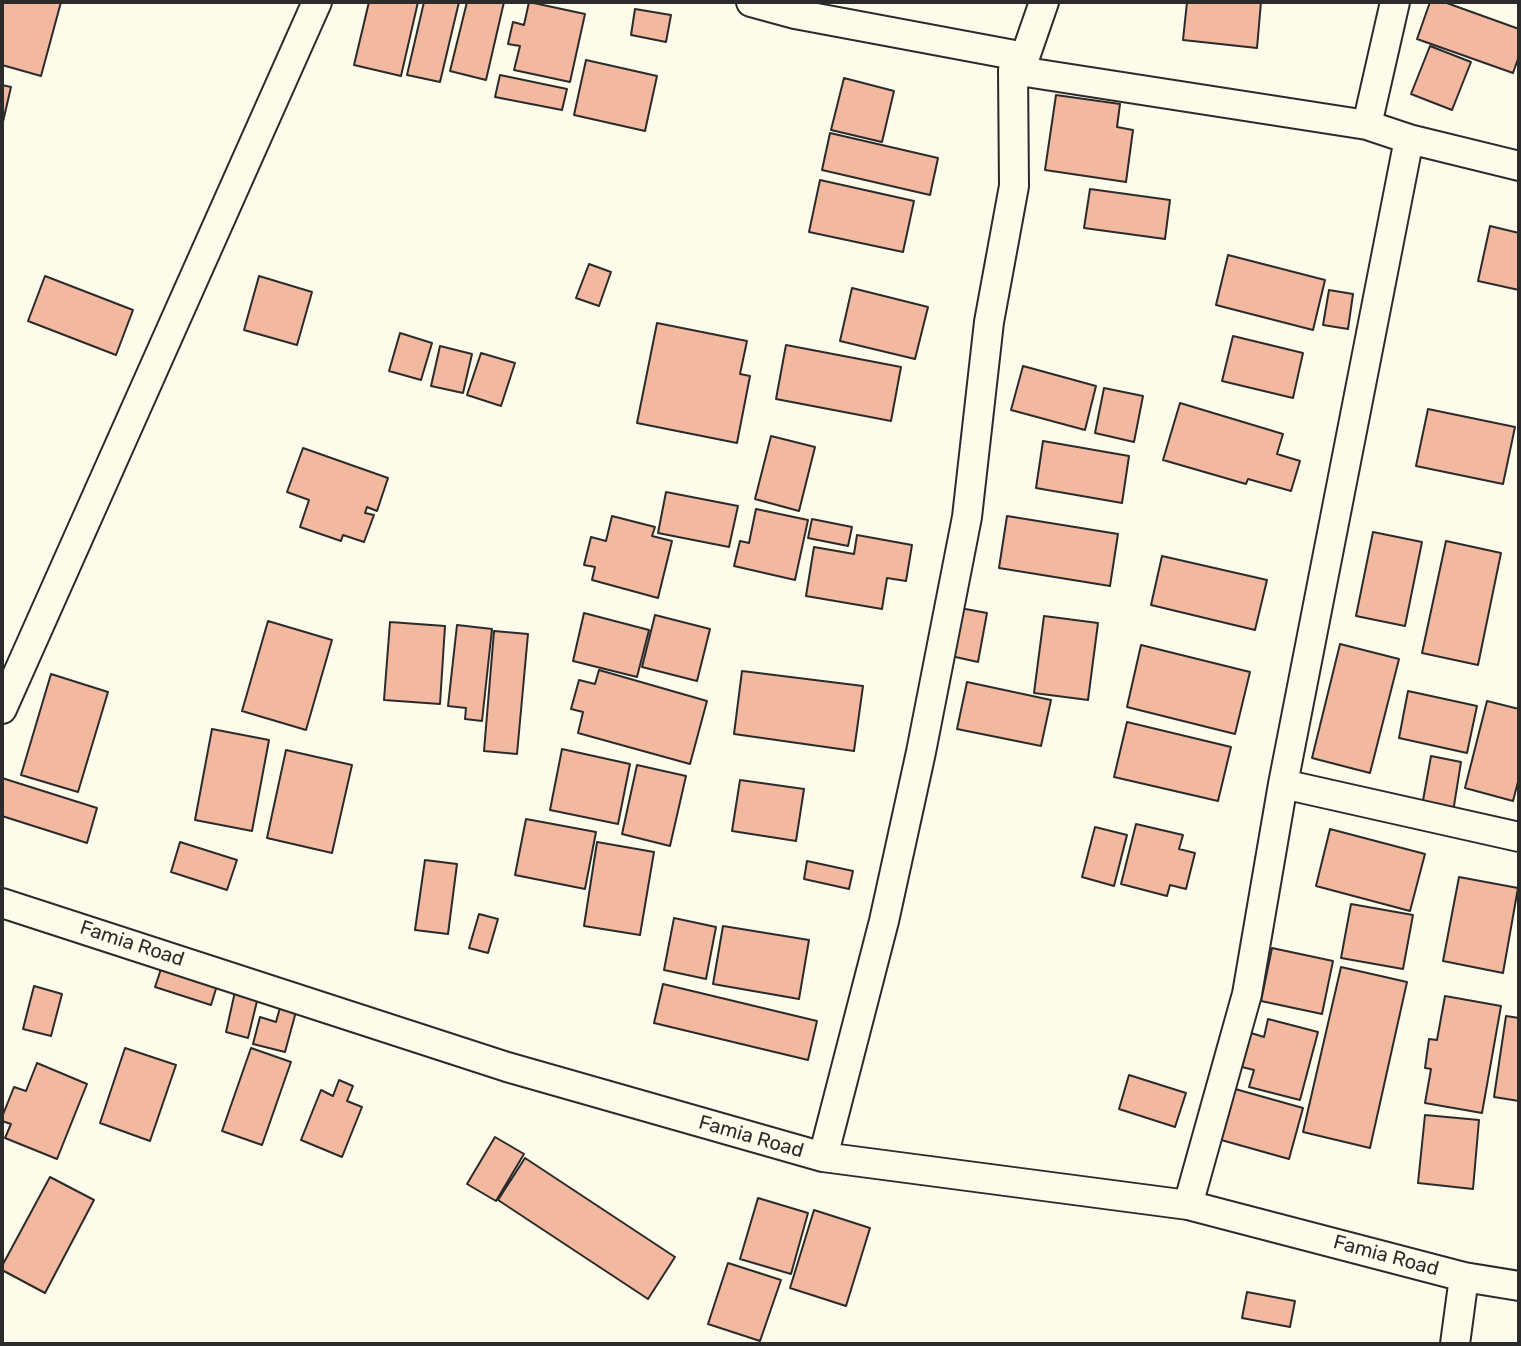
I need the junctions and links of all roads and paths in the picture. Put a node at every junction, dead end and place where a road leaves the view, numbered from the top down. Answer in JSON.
{"nodes":[{"id":1,"x":317,"y":2,"type":"edge"},
{"id":2,"x":751,"y":2,"type":"edge"},
{"id":3,"x":1044,"y":2,"type":"edge"},
{"id":4,"x":1395,"y":2,"type":"edge"},
{"id":5,"x":1019,"y":64,"type":"junction"},
{"id":6,"x":1367,"y":125,"type":"junction"},
{"id":7,"x":1409,"y":139,"type":"junction"},
{"id":8,"x":1519,"y":166,"type":"edge"},
{"id":9,"x":2,"y":709,"type":"edge"},
{"id":10,"x":1283,"y":784,"type":"junction"},
{"id":11,"x":1519,"y":837,"type":"edge"},
{"id":12,"x":2,"y":903,"type":"edge"},
{"id":13,"x":823,"y":1157,"type":"junction"},
{"id":14,"x":1188,"y":1205,"type":"junction"},
{"id":15,"x":1464,"y":1277,"type":"junction"},
{"id":16,"x":1519,"y":1286,"type":"edge"},
{"id":17,"x":1455,"y":1344,"type":"edge"}],
"edges":[{"from":1,"to":9,"type":"street"},
{"from":2,"to":5,"type":"street"},
{"from":3,"to":5,"type":"street"},
{"from":4,"to":6,"type":"street"},
{"from":5,"to":6,"type":"street"},
{"from":5,"to":13,"type":"street"},
{"from":6,"to":7,"type":"street"},
{"from":7,"to":8,"type":"street"},
{"from":7,"to":10,"type":"street"},
{"from":10,"to":11,"type":"street"},
{"from":10,"to":14,"type":"street"},
{"from":12,"to":13,"type":"street","name":"Famia Road"},
{"from":13,"to":14,"type":"street","name":"Famia Road"},
{"from":14,"to":15,"type":"street","name":"Famia Road"},
{"from":15,"to":16,"type":"street","name":"Famia Road"},
{"from":15,"to":17,"type":"street"}]}
